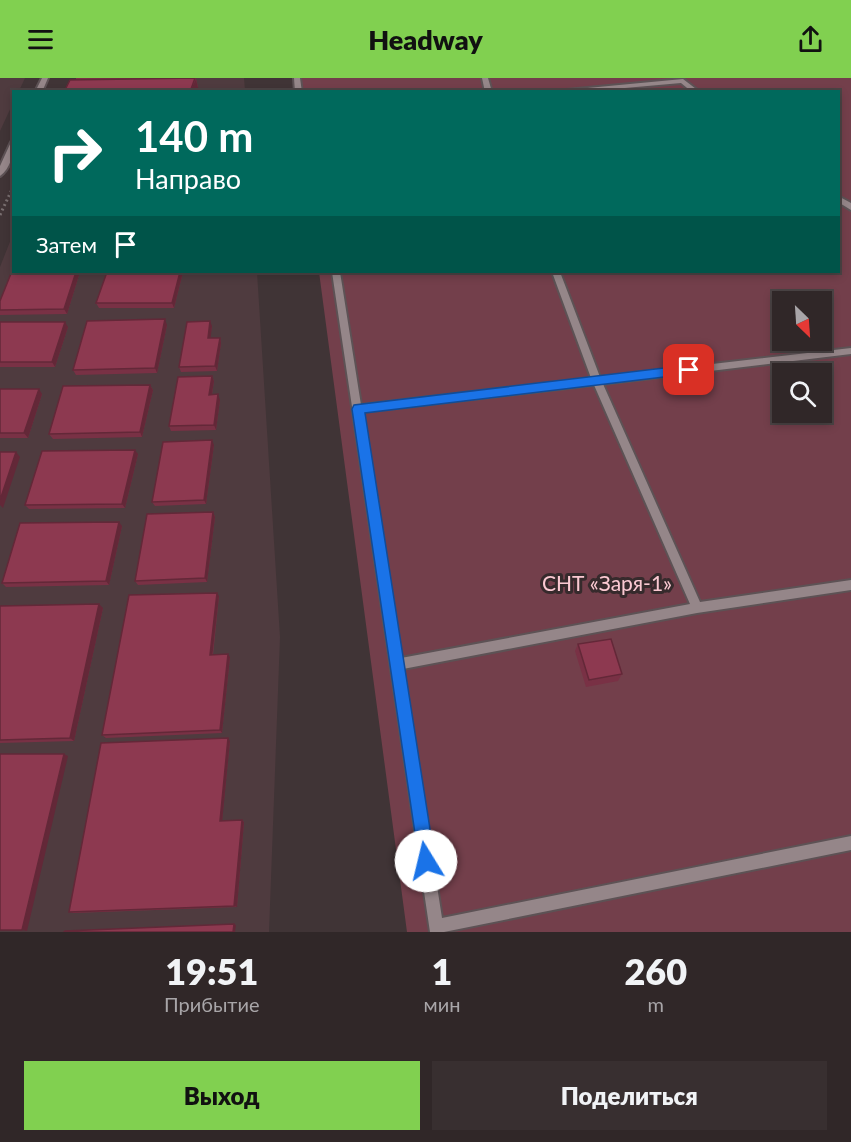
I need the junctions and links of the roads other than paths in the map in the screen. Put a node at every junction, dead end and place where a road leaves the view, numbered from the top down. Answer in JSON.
{"nodes":[{"id":1,"x":680,"y":80,"type":"edge"},
{"id":2,"x":570,"y":90,"type":"edge"},
{"id":3,"x":695,"y":90,"type":"edge"},
{"id":4,"x":12,"y":148,"type":"edge"},
{"id":5,"x":0,"y":174,"type":"edge"},
{"id":6,"x":336,"y":273,"type":"edge"},
{"id":7,"x":556,"y":273,"type":"edge"},
{"id":8,"x":851,"y":351,"type":"edge"},
{"id":9,"x":597,"y":381,"type":"junction"},
{"id":10,"x":358,"y":409,"type":"junction"},
{"id":11,"x":851,"y":585,"type":"edge"},
{"id":12,"x":697,"y":608,"type":"junction"},
{"id":13,"x":395,"y":665,"type":"junction"},
{"id":14,"x":851,"y":843,"type":"edge"},
{"id":15,"x":437,"y":929,"type":"edge"}],
"edges":[{"from":1,"to":2,"type":"street"},
{"from":1,"to":3,"type":"street"},
{"from":4,"to":5,"type":"street"},
{"from":6,"to":10,"type":"street"},
{"from":7,"to":9,"type":"street"},
{"from":8,"to":9,"type":"street"},
{"from":9,"to":10,"type":"street"},
{"from":9,"to":12,"type":"street"},
{"from":10,"to":13,"type":"street"},
{"from":11,"to":12,"type":"street"},
{"from":12,"to":13,"type":"street"},
{"from":13,"to":15,"type":"street"},
{"from":14,"to":15,"type":"street"}]}
